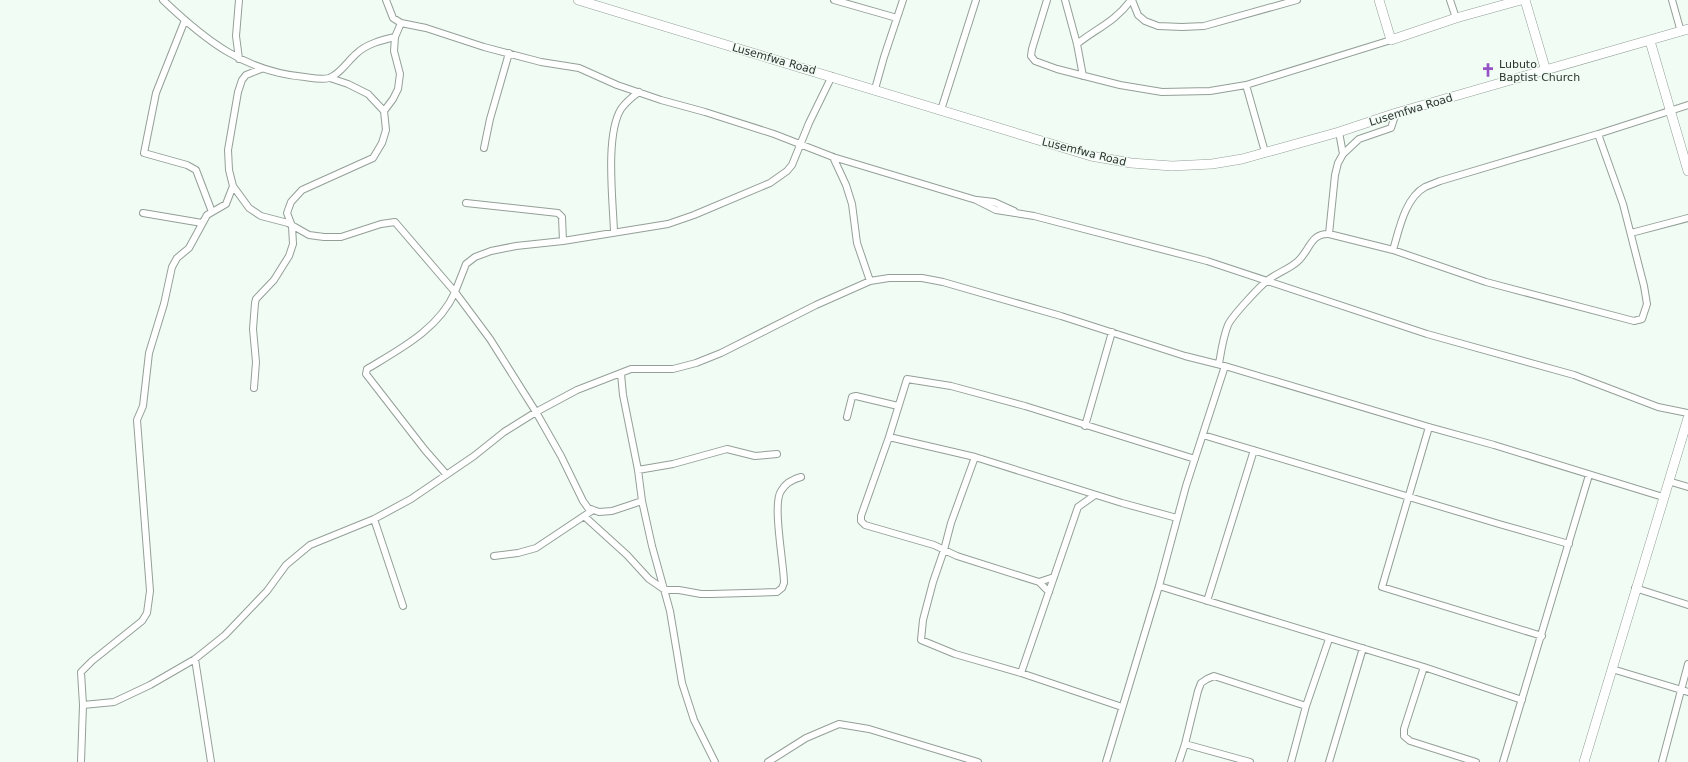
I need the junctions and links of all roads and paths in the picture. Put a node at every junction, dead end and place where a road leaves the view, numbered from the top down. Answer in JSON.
{"nodes":[{"id":1,"x":163,"y":0,"type":"edge"},
{"id":2,"x":239,"y":0,"type":"edge"},
{"id":3,"x":386,"y":0,"type":"edge"},
{"id":4,"x":578,"y":0,"type":"edge"},
{"id":5,"x":834,"y":0,"type":"edge"},
{"id":6,"x":903,"y":0,"type":"edge"},
{"id":7,"x":976,"y":0,"type":"edge"},
{"id":8,"x":1046,"y":0,"type":"edge"},
{"id":9,"x":1065,"y":0,"type":"edge"},
{"id":10,"x":1132,"y":0,"type":"edge"},
{"id":11,"x":1298,"y":0,"type":"edge"},
{"id":12,"x":1379,"y":0,"type":"edge"},
{"id":13,"x":1450,"y":0,"type":"edge"},
{"id":14,"x":1521,"y":0,"type":"edge"},
{"id":15,"x":1525,"y":0,"type":"edge"},
{"id":16,"x":1672,"y":0,"type":"edge"},
{"id":17,"x":897,"y":18,"type":"junction"},
{"id":18,"x":1456,"y":18,"type":"junction"},
{"id":19,"x":185,"y":20,"type":"junction"},
{"id":20,"x":401,"y":22,"type":"junction"},
{"id":21,"x":1684,"y":30,"type":"edge"},
{"id":22,"x":395,"y":37,"type":"junction"},
{"id":23,"x":1391,"y":40,"type":"junction"},
{"id":24,"x":1650,"y":41,"type":"junction"},
{"id":25,"x":1077,"y":44,"type":"junction"},
{"id":26,"x":509,"y":53,"type":"junction"},
{"id":27,"x":239,"y":59,"type":"junction"},
{"id":28,"x":261,"y":69,"type":"junction"},
{"id":29,"x":1546,"y":71,"type":"junction"},
{"id":30,"x":832,"y":76,"type":"junction"},
{"id":31,"x":1083,"y":76,"type":"junction"},
{"id":32,"x":330,"y":78,"type":"junction"},
{"id":33,"x":1246,"y":85,"type":"junction"},
{"id":34,"x":875,"y":89,"type":"junction"},
{"id":35,"x":638,"y":92,"type":"junction"},
{"id":36,"x":1688,"y":105,"type":"edge"},
{"id":37,"x":941,"y":110,"type":"junction"},
{"id":38,"x":384,"y":111,"type":"junction"},
{"id":39,"x":1670,"y":111,"type":"junction"},
{"id":40,"x":1396,"y":113,"type":"junction"},
{"id":41,"x":1339,"y":132,"type":"junction"},
{"id":42,"x":1598,"y":134,"type":"junction"},
{"id":43,"x":801,"y":144,"type":"junction"},
{"id":44,"x":484,"y":148,"type":"dead end"},
{"id":45,"x":1265,"y":152,"type":"junction"},
{"id":46,"x":1343,"y":154,"type":"junction"},
{"id":47,"x":833,"y":157,"type":"junction"},
{"id":48,"x":1688,"y":171,"type":"edge"},
{"id":49,"x":233,"y":186,"type":"junction"},
{"id":50,"x":466,"y":203,"type":"dead end"},
{"id":51,"x":212,"y":212,"type":"junction"},
{"id":52,"x":143,"y":213,"type":"dead end"},
{"id":53,"x":1688,"y":218,"type":"edge"},
{"id":54,"x":202,"y":223,"type":"junction"},
{"id":55,"x":292,"y":226,"type":"junction"},
{"id":56,"x":614,"y":232,"type":"junction"},
{"id":57,"x":1631,"y":233,"type":"junction"},
{"id":58,"x":1329,"y":234,"type":"junction"},
{"id":59,"x":563,"y":241,"type":"junction"},
{"id":60,"x":1393,"y":250,"type":"junction"},
{"id":61,"x":870,"y":281,"type":"junction"},
{"id":62,"x":1266,"y":281,"type":"junction"},
{"id":63,"x":455,"y":292,"type":"junction"},
{"id":64,"x":1112,"y":332,"type":"junction"},
{"id":65,"x":1222,"y":365,"type":"junction"},
{"id":66,"x":621,"y":374,"type":"junction"},
{"id":67,"x":254,"y":388,"type":"dead end"},
{"id":68,"x":898,"y":406,"type":"junction"},
{"id":69,"x":536,"y":412,"type":"junction"},
{"id":70,"x":1688,"y":414,"type":"edge"},
{"id":71,"x":847,"y":417,"type":"dead end"},
{"id":72,"x":1688,"y":418,"type":"edge"},
{"id":73,"x":1085,"y":426,"type":"junction"},
{"id":74,"x":1428,"y":427,"type":"junction"},
{"id":75,"x":1203,"y":435,"type":"junction"},
{"id":76,"x":889,"y":437,"type":"junction"},
{"id":77,"x":1254,"y":450,"type":"junction"},
{"id":78,"x":777,"y":454,"type":"dead end"},
{"id":79,"x":975,"y":457,"type":"junction"},
{"id":80,"x":1195,"y":459,"type":"junction"},
{"id":81,"x":638,"y":470,"type":"junction"},
{"id":82,"x":446,"y":474,"type":"junction"},
{"id":83,"x":1589,"y":475,"type":"junction"},
{"id":84,"x":801,"y":477,"type":"dead end"},
{"id":85,"x":1668,"y":481,"type":"junction"},
{"id":86,"x":1688,"y":487,"type":"edge"},
{"id":87,"x":1094,"y":495,"type":"junction"},
{"id":88,"x":1408,"y":496,"type":"junction"},
{"id":89,"x":1663,"y":497,"type":"junction"},
{"id":90,"x":642,"y":501,"type":"junction"},
{"id":91,"x":593,"y":510,"type":"junction"},
{"id":92,"x":584,"y":516,"type":"junction"},
{"id":93,"x":1177,"y":518,"type":"junction"},
{"id":94,"x":374,"y":519,"type":"junction"},
{"id":95,"x":1569,"y":544,"type":"junction"},
{"id":96,"x":944,"y":550,"type":"junction"},
{"id":97,"x":494,"y":556,"type":"dead end"},
{"id":98,"x":1054,"y":577,"type":"junction"},
{"id":99,"x":1039,"y":582,"type":"junction"},
{"id":100,"x":1159,"y":586,"type":"junction"},
{"id":101,"x":1635,"y":588,"type":"junction"},
{"id":102,"x":665,"y":590,"type":"junction"},
{"id":103,"x":1049,"y":592,"type":"junction"},
{"id":104,"x":1207,"y":600,"type":"junction"},
{"id":105,"x":1688,"y":605,"type":"edge"},
{"id":106,"x":403,"y":606,"type":"dead end"},
{"id":107,"x":1542,"y":636,"type":"junction"},
{"id":108,"x":1329,"y":639,"type":"junction"},
{"id":109,"x":1363,"y":648,"type":"junction"},
{"id":110,"x":195,"y":659,"type":"junction"},
{"id":111,"x":1688,"y":664,"type":"edge"},
{"id":112,"x":1424,"y":667,"type":"junction"},
{"id":113,"x":1612,"y":669,"type":"junction"},
{"id":114,"x":1021,"y":673,"type":"junction"},
{"id":115,"x":1681,"y":690,"type":"junction"},
{"id":116,"x":1688,"y":692,"type":"edge"},
{"id":117,"x":1522,"y":700,"type":"junction"},
{"id":118,"x":83,"y":705,"type":"junction"},
{"id":119,"x":1306,"y":706,"type":"junction"},
{"id":120,"x":1122,"y":708,"type":"junction"},
{"id":121,"x":1185,"y":744,"type":"junction"},
{"id":122,"x":80,"y":762,"type":"edge"},
{"id":123,"x":211,"y":762,"type":"edge"},
{"id":124,"x":715,"y":762,"type":"edge"},
{"id":125,"x":768,"y":762,"type":"edge"},
{"id":126,"x":978,"y":762,"type":"edge"},
{"id":127,"x":1106,"y":762,"type":"edge"},
{"id":128,"x":1179,"y":762,"type":"edge"},
{"id":129,"x":1250,"y":762,"type":"edge"},
{"id":130,"x":1291,"y":762,"type":"edge"},
{"id":131,"x":1329,"y":762,"type":"edge"},
{"id":132,"x":1476,"y":762,"type":"edge"},
{"id":133,"x":1503,"y":762,"type":"edge"},
{"id":134,"x":1584,"y":762,"type":"edge"},
{"id":135,"x":1662,"y":762,"type":"edge"}],
"edges":[{"from":1,"to":19,"type":"street"},
{"from":2,"to":27,"type":"street"},
{"from":3,"to":20,"type":"street"},
{"from":4,"to":30,"type":"street","name":"Lusemfwa Road"},
{"from":5,"to":17,"type":"street"},
{"from":6,"to":17,"type":"street"},
{"from":7,"to":37,"type":"street"},
{"from":8,"to":31,"type":"street"},
{"from":9,"to":25,"type":"street"},
{"from":10,"to":11,"type":"street"},
{"from":10,"to":25,"type":"street"},
{"from":12,"to":23,"type":"street"},
{"from":13,"to":18,"type":"street"},
{"from":14,"to":18,"type":"street"},
{"from":15,"to":29,"type":"street"},
{"from":16,"to":21,"type":"street"},
{"from":17,"to":34,"type":"street"},
{"from":18,"to":23,"type":"street"},
{"from":19,"to":27,"type":"street"},
{"from":19,"to":51,"type":"street"},
{"from":20,"to":22,"type":"street"},
{"from":20,"to":26,"type":"street"},
{"from":21,"to":24,"type":"street","name":"Lusemfwa Road"},
{"from":22,"to":32,"type":"street"},
{"from":22,"to":38,"type":"street"},
{"from":23,"to":33,"type":"street"},
{"from":24,"to":29,"type":"street","name":"Lusemfwa Road"},
{"from":24,"to":39,"type":"street"},
{"from":25,"to":31,"type":"street"},
{"from":26,"to":35,"type":"street"},
{"from":26,"to":44,"type":"street"},
{"from":27,"to":28,"type":"street"},
{"from":28,"to":32,"type":"street"},
{"from":28,"to":49,"type":"street"},
{"from":29,"to":40,"type":"street","name":"Lusemfwa Road"},
{"from":30,"to":34,"type":"street","name":"Lusemfwa Road"},
{"from":30,"to":43,"type":"street"},
{"from":31,"to":33,"type":"street"},
{"from":32,"to":38,"type":"street"},
{"from":33,"to":45,"type":"street"},
{"from":34,"to":37,"type":"street","name":"Lusemfwa Road"},
{"from":35,"to":43,"type":"street"},
{"from":35,"to":56,"type":"street"},
{"from":36,"to":39,"type":"street"},
{"from":37,"to":45,"type":"street","name":"Lusemfwa Road"},
{"from":38,"to":55,"type":"street"},
{"from":39,"to":42,"type":"street"},
{"from":39,"to":48,"type":"street"},
{"from":40,"to":41,"type":"street","name":"Lusemfwa Road"},
{"from":40,"to":46,"type":"street"},
{"from":41,"to":45,"type":"street","name":"Lusemfwa Road"},
{"from":41,"to":46,"type":"street"},
{"from":42,"to":57,"type":"street"},
{"from":42,"to":60,"type":"street"},
{"from":43,"to":47,"type":"street"},
{"from":43,"to":56,"type":"street"},
{"from":46,"to":58,"type":"street"},
{"from":47,"to":61,"type":"street"},
{"from":47,"to":62,"type":"street"},
{"from":49,"to":51,"type":"street"},
{"from":49,"to":55,"type":"street"},
{"from":50,"to":59,"type":"street"},
{"from":51,"to":54,"type":"street"},
{"from":52,"to":54,"type":"street"},
{"from":53,"to":57,"type":"street"},
{"from":54,"to":118,"type":"street"},
{"from":55,"to":63,"type":"street"},
{"from":55,"to":67,"type":"street"},
{"from":56,"to":59,"type":"street"},
{"from":57,"to":60,"type":"street"},
{"from":58,"to":60,"type":"street"},
{"from":58,"to":62,"type":"street"},
{"from":59,"to":63,"type":"street"},
{"from":61,"to":64,"type":"street"},
{"from":61,"to":66,"type":"street"},
{"from":62,"to":65,"type":"street"},
{"from":62,"to":70,"type":"street"},
{"from":63,"to":69,"type":"street"},
{"from":63,"to":82,"type":"street"},
{"from":64,"to":65,"type":"street"},
{"from":64,"to":73,"type":"street"},
{"from":65,"to":74,"type":"street"},
{"from":65,"to":75,"type":"street"},
{"from":66,"to":69,"type":"street"},
{"from":66,"to":81,"type":"street"},
{"from":68,"to":71,"type":"street"},
{"from":68,"to":73,"type":"street"},
{"from":68,"to":76,"type":"street"},
{"from":69,"to":82,"type":"street"},
{"from":69,"to":91,"type":"street"},
{"from":72,"to":85,"type":"street"},
{"from":73,"to":80,"type":"street"},
{"from":74,"to":83,"type":"street"},
{"from":74,"to":88,"type":"street"},
{"from":75,"to":77,"type":"street"},
{"from":75,"to":80,"type":"street"},
{"from":76,"to":79,"type":"street"},
{"from":76,"to":96,"type":"street"},
{"from":77,"to":88,"type":"street"},
{"from":77,"to":104,"type":"street"},
{"from":78,"to":81,"type":"street"},
{"from":79,"to":87,"type":"street"},
{"from":79,"to":96,"type":"street"},
{"from":80,"to":93,"type":"street"},
{"from":81,"to":90,"type":"street"},
{"from":82,"to":94,"type":"street"},
{"from":83,"to":89,"type":"street"},
{"from":83,"to":95,"type":"street"},
{"from":84,"to":102,"type":"street"},
{"from":85,"to":86,"type":"street"},
{"from":85,"to":89,"type":"street"},
{"from":87,"to":93,"type":"street"},
{"from":87,"to":98,"type":"street"},
{"from":88,"to":95,"type":"street"},
{"from":88,"to":107,"type":"street"},
{"from":89,"to":101,"type":"street"},
{"from":90,"to":91,"type":"street"},
{"from":90,"to":102,"type":"street"},
{"from":91,"to":92,"type":"street"},
{"from":92,"to":97,"type":"street"},
{"from":92,"to":102,"type":"street"},
{"from":93,"to":100,"type":"street"},
{"from":94,"to":106,"type":"street"},
{"from":94,"to":110,"type":"street"},
{"from":95,"to":107,"type":"street"},
{"from":96,"to":99,"type":"street"},
{"from":96,"to":114,"type":"street"},
{"from":98,"to":99,"type":"street"},
{"from":98,"to":103,"type":"street"},
{"from":99,"to":103,"type":"street"},
{"from":100,"to":104,"type":"street"},
{"from":100,"to":120,"type":"street"},
{"from":101,"to":105,"type":"street"},
{"from":101,"to":113,"type":"street"},
{"from":102,"to":124,"type":"street"},
{"from":103,"to":114,"type":"street"},
{"from":104,"to":108,"type":"street"},
{"from":107,"to":117,"type":"street"},
{"from":108,"to":109,"type":"street"},
{"from":108,"to":119,"type":"street"},
{"from":109,"to":112,"type":"street"},
{"from":109,"to":131,"type":"street"},
{"from":110,"to":118,"type":"street"},
{"from":110,"to":123,"type":"street"},
{"from":111,"to":115,"type":"street"},
{"from":112,"to":117,"type":"street"},
{"from":112,"to":132,"type":"street"},
{"from":113,"to":115,"type":"street"},
{"from":113,"to":134,"type":"street"},
{"from":114,"to":120,"type":"street"},
{"from":115,"to":116,"type":"street"},
{"from":115,"to":135,"type":"street"},
{"from":117,"to":133,"type":"street"},
{"from":118,"to":122,"type":"street"},
{"from":119,"to":121,"type":"street"},
{"from":119,"to":130,"type":"street"},
{"from":120,"to":127,"type":"street"},
{"from":121,"to":128,"type":"street"},
{"from":121,"to":129,"type":"street"},
{"from":125,"to":126,"type":"street"}]}
